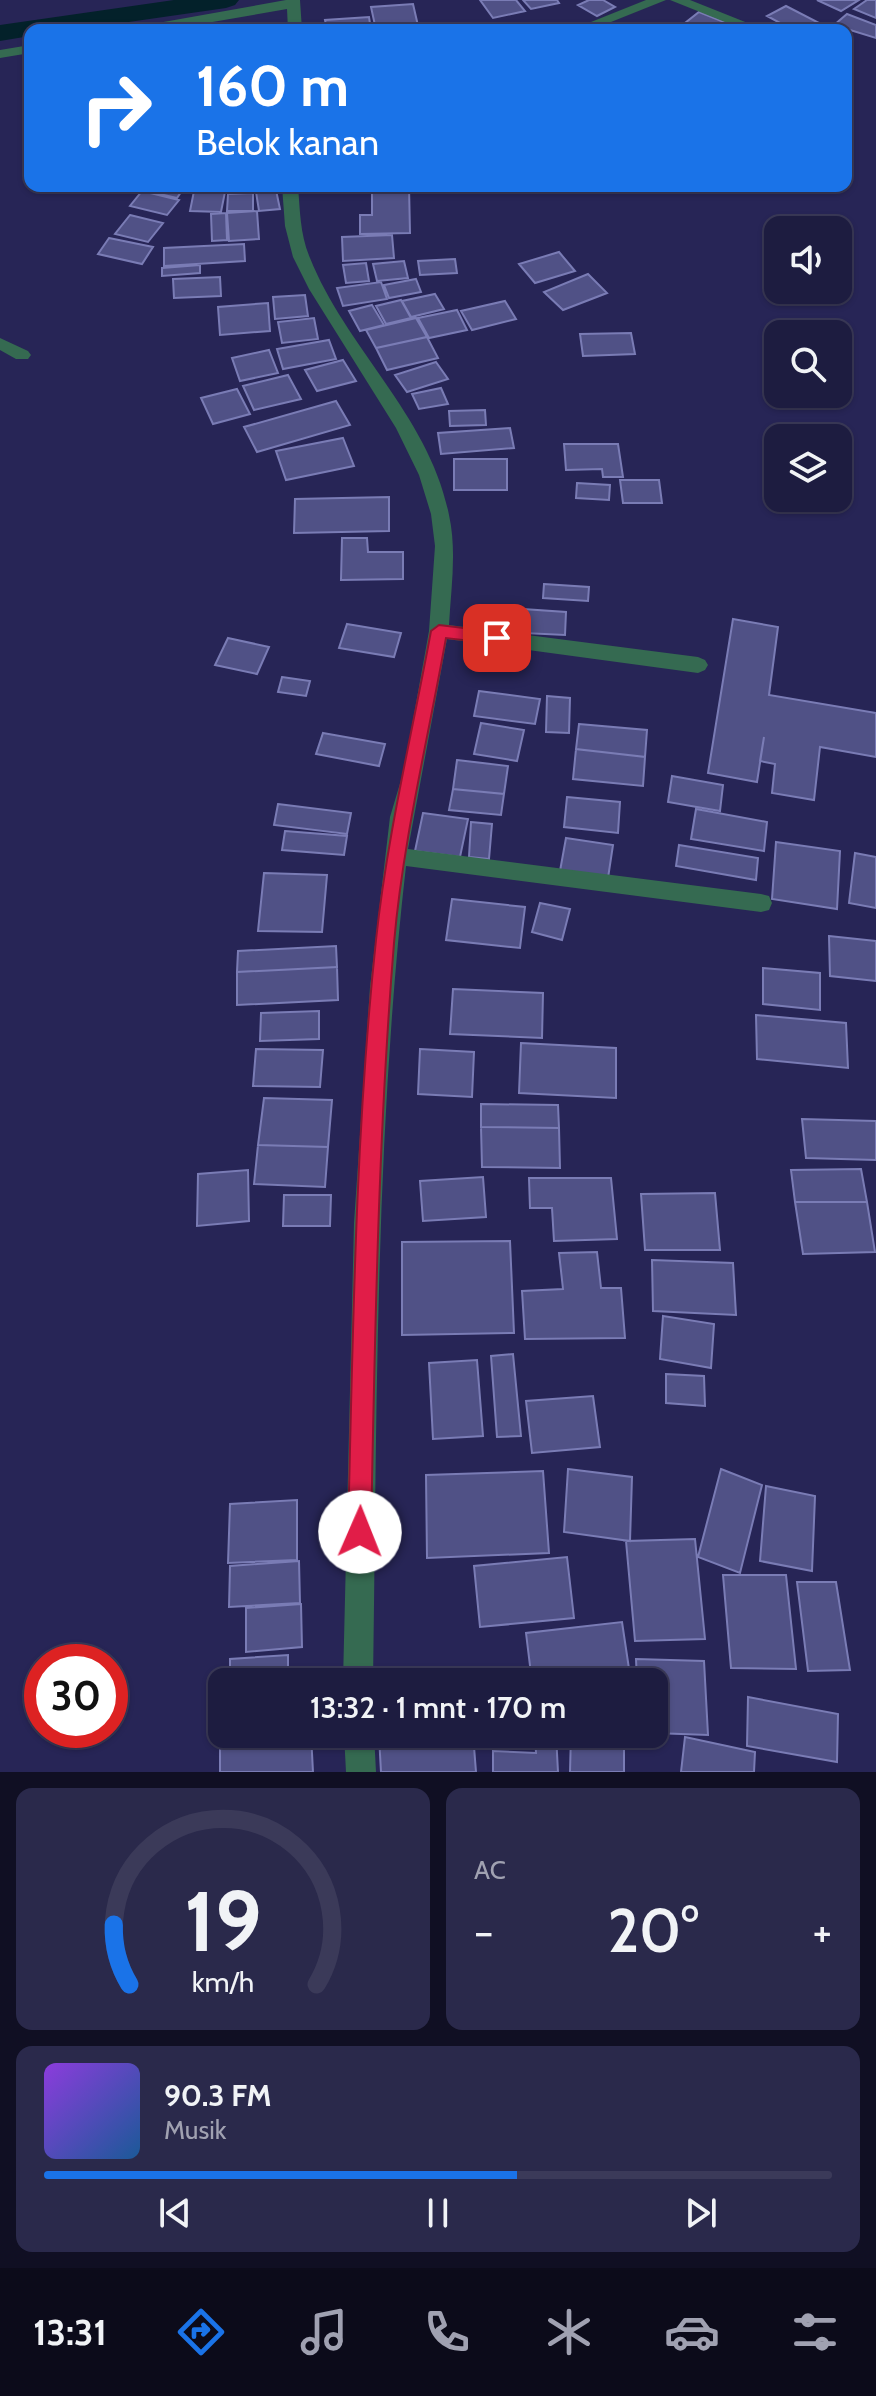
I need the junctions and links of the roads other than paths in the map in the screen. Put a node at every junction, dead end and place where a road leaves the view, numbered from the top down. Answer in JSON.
{"nodes":[{"id":1,"x":659,"y":0,"type":"edge"},
{"id":2,"x":677,"y":0,"type":"edge"},
{"id":3,"x":293,"y":2,"type":"edge"},
{"id":4,"x":174,"y":24,"type":"edge"},
{"id":5,"x":295,"y":24,"type":"edge"},
{"id":6,"x":594,"y":24,"type":"edge"},
{"id":7,"x":742,"y":24,"type":"edge"},
{"id":8,"x":24,"y":50,"type":"edge"},
{"id":9,"x":0,"y":54,"type":"edge"},
{"id":10,"x":290,"y":192,"type":"edge"},
{"id":11,"x":0,"y":343,"type":"edge"},
{"id":12,"x":22,"y":355,"type":"dead end"},
{"id":13,"x":439,"y":631,"type":"junction"},
{"id":14,"x":698,"y":665,"type":"dead end"},
{"id":15,"x":396,"y":856,"type":"junction"},
{"id":16,"x":761,"y":903,"type":"dead end"},
{"id":17,"x":358,"y":1668,"type":"edge"},
{"id":18,"x":360,"y":1748,"type":"edge"},
{"id":19,"x":361,"y":1772,"type":"edge"}],
"edges":[{"from":1,"to":6,"type":"street"},
{"from":2,"to":7,"type":"street"},
{"from":3,"to":4,"type":"street"},
{"from":3,"to":5,"type":"street"},
{"from":8,"to":9,"type":"street"},
{"from":10,"to":13,"type":"street"},
{"from":11,"to":12,"type":"street"},
{"from":13,"to":14,"type":"street"},
{"from":13,"to":15,"type":"street"},
{"from":15,"to":16,"type":"street"},
{"from":15,"to":17,"type":"street"},
{"from":18,"to":19,"type":"street"}]}
